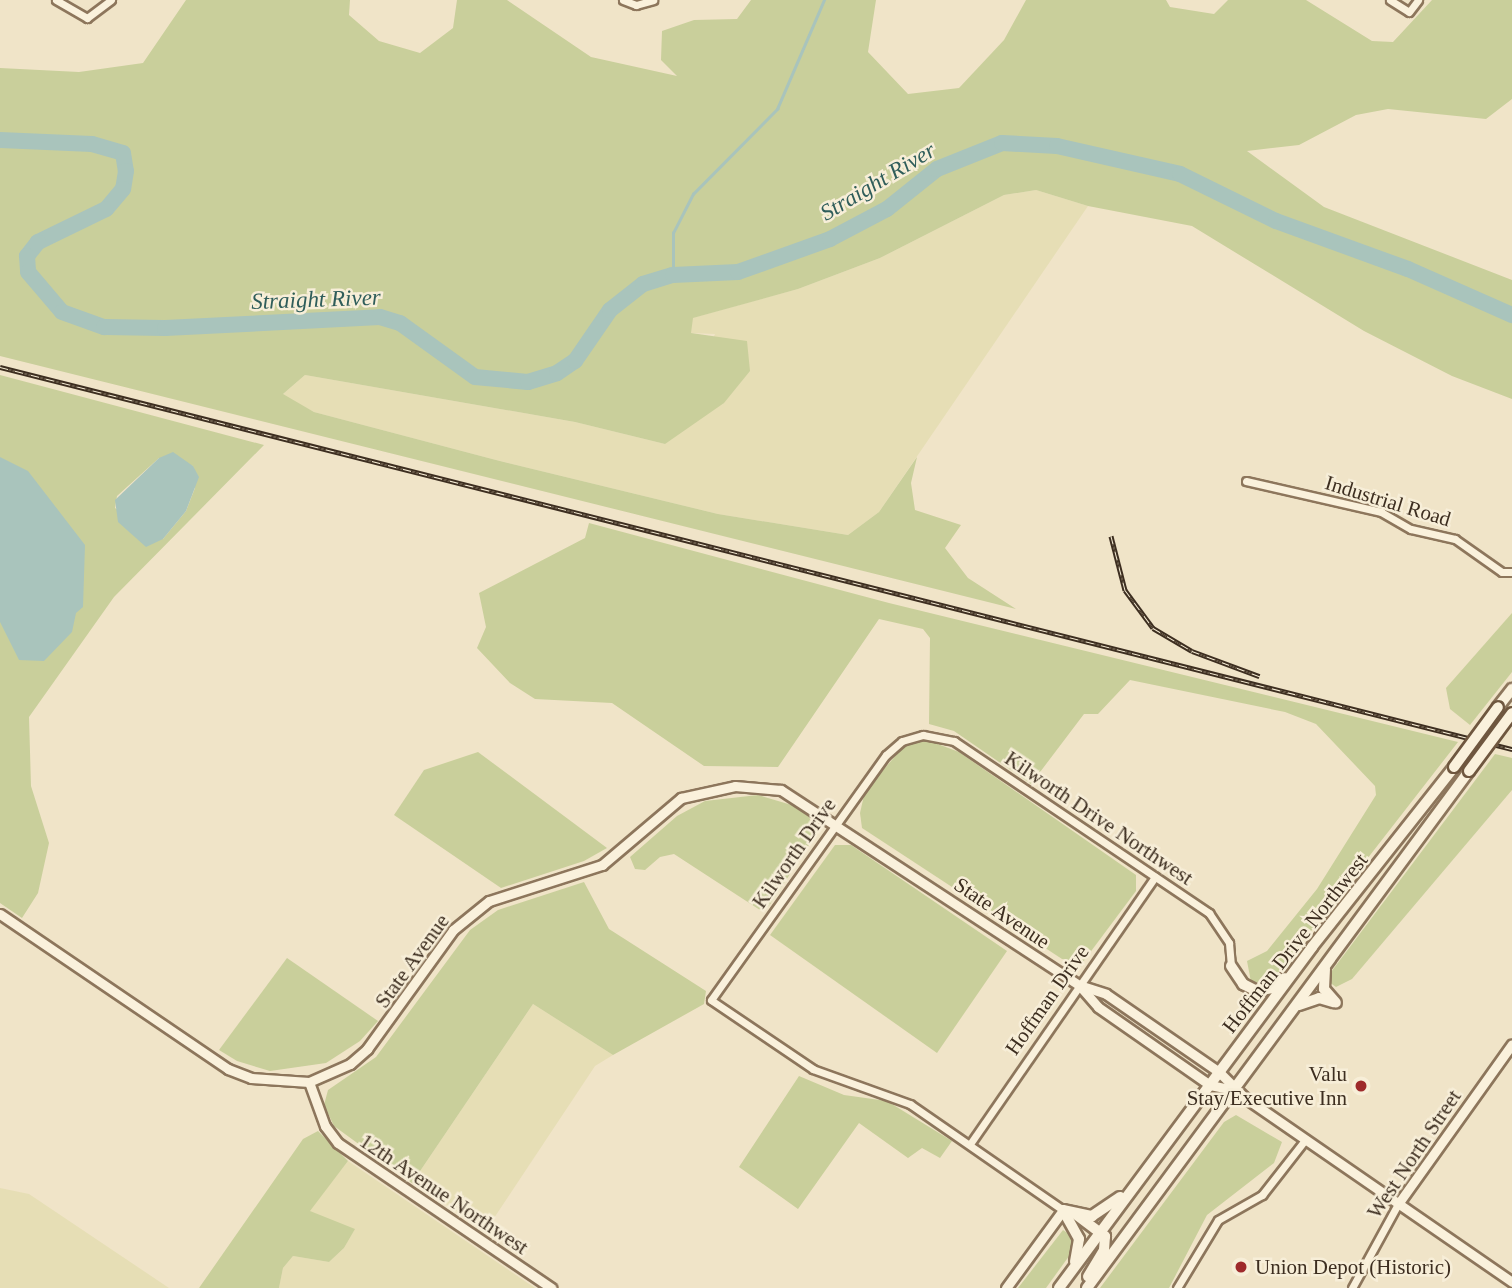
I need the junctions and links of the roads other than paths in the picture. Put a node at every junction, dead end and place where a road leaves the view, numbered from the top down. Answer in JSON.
{"nodes":[{"id":1,"x":56,"y":0,"type":"edge"},
{"id":2,"x":111,"y":0,"type":"edge"},
{"id":3,"x":623,"y":0,"type":"edge"},
{"id":4,"x":653,"y":0,"type":"edge"},
{"id":5,"x":1390,"y":0,"type":"edge"},
{"id":6,"x":1418,"y":0,"type":"edge"},
{"id":7,"x":1246,"y":481,"type":"dead end"},
{"id":8,"x":1512,"y":572,"type":"edge"},
{"id":9,"x":1512,"y":689,"type":"edge"},
{"id":10,"x":1512,"y":713,"type":"edge"},
{"id":11,"x":915,"y":737,"type":"joint"},
{"id":12,"x":837,"y":823,"type":"junction"},
{"id":13,"x":1155,"y":877,"type":"junction"},
{"id":14,"x":0,"y":914,"type":"edge"},
{"id":15,"x":1312,"y":947,"type":"junction"},
{"id":16,"x":1328,"y":960,"type":"junction"},
{"id":17,"x":1231,"y":966,"type":"joint"},
{"id":18,"x":1079,"y":985,"type":"junction"},
{"id":19,"x":1293,"y":1010,"type":"junction"},
{"id":20,"x":1512,"y":1044,"type":"edge"},
{"id":21,"x":1219,"y":1072,"type":"junction"},
{"id":22,"x":309,"y":1082,"type":"junction"},
{"id":23,"x":1210,"y":1085,"type":"junction"},
{"id":24,"x":1234,"y":1090,"type":"junction"},
{"id":25,"x":1305,"y":1140,"type":"junction"},
{"id":26,"x":970,"y":1144,"type":"junction"},
{"id":27,"x":1140,"y":1179,"type":"junction"},
{"id":28,"x":1398,"y":1204,"type":"junction"},
{"id":29,"x":1069,"y":1212,"type":"junction"},
{"id":30,"x":1101,"y":1231,"type":"junction"},
{"id":31,"x":1070,"y":1273,"type":"junction"},
{"id":32,"x":1512,"y":1282,"type":"edge"},
{"id":33,"x":551,"y":1288,"type":"edge"},
{"id":34,"x":1006,"y":1288,"type":"edge"},
{"id":35,"x":1059,"y":1288,"type":"edge"},
{"id":36,"x":1081,"y":1288,"type":"edge"},
{"id":37,"x":1087,"y":1288,"type":"edge"},
{"id":38,"x":1177,"y":1288,"type":"edge"},
{"id":39,"x":1352,"y":1288,"type":"edge"}],
"edges":[{"from":1,"to":2,"type":"street"},
{"from":3,"to":4,"type":"street"},
{"from":5,"to":6,"type":"street"},
{"from":7,"to":8,"type":"street","name":"Industrial Road"},
{"from":9,"to":15,"type":"main road","name":"Hoffman Drive Northwest","bridge":true},
{"from":10,"to":16,"type":"main road","name":"Hoffman Drive Northwest","bridge":true},
{"from":11,"to":12,"type":"street","name":"Kilworth Drive"},
{"from":11,"to":13,"type":"street","name":"Kilworth Drive Northwest"},
{"from":12,"to":18,"type":"street","name":"State Avenue"},
{"from":12,"to":22,"type":"street","name":"State Avenue"},
{"from":12,"to":26,"type":"street","name":"Kilworth Drive"},
{"from":13,"to":17,"type":"street","name":"Kilworth Drive Northwest"},
{"from":13,"to":18,"type":"street","name":"Hoffman Drive"},
{"from":14,"to":22,"type":"street","name":"State Avenue"},
{"from":15,"to":17,"type":"main road"},
{"from":15,"to":21,"type":"main road","name":"Hoffman Drive Northwest"},
{"from":16,"to":19,"type":"main road","name":"Hoffman Drive Northwest"},
{"from":16,"to":19,"type":"main road"},
{"from":18,"to":21,"type":"street"},
{"from":18,"to":23,"type":"street"},
{"from":18,"to":26,"type":"street","name":"Hoffman Drive"},
{"from":19,"to":24,"type":"main road","name":"Hoffman Drive Northwest"},
{"from":20,"to":28,"type":"street","name":"West North Street"},
{"from":21,"to":23,"type":"main road","name":"Hoffman Drive Northwest"},
{"from":21,"to":24,"type":"street"},
{"from":22,"to":33,"type":"street","name":"12th Avenue Northwest"},
{"from":23,"to":24,"type":"street"},
{"from":23,"to":27,"type":"main road","name":"Hoffman Drive Northwest"},
{"from":24,"to":25,"type":"street"},
{"from":24,"to":37,"type":"main road","name":"Hoffman Drive Northwest"},
{"from":25,"to":28,"type":"street"},
{"from":25,"to":38,"type":"street"},
{"from":26,"to":29,"type":"street"},
{"from":27,"to":29,"type":"main road"},
{"from":27,"to":30,"type":"main road","name":"Hoffman Drive Northwest"},
{"from":28,"to":32,"type":"street"},
{"from":28,"to":39,"type":"street","name":"West North Street"},
{"from":29,"to":30,"type":"main road"},
{"from":29,"to":31,"type":"main road"},
{"from":29,"to":34,"type":"street"},
{"from":30,"to":31,"type":"main road","name":"Hoffman Drive Northwest"},
{"from":30,"to":36,"type":"main road"},
{"from":31,"to":35,"type":"main road","name":"Hoffman Drive Northwest"}]}
